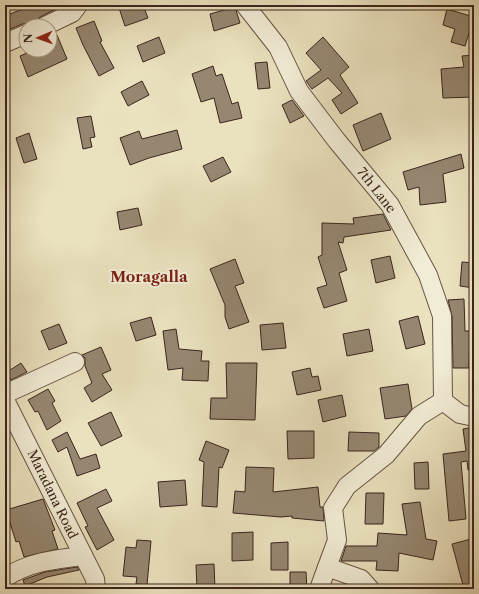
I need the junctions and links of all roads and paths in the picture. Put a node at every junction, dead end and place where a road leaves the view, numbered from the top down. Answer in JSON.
{"nodes":[{"id":1,"x":78,"y":5,"type":"edge"},
{"id":2,"x":245,"y":5,"type":"edge"},
{"id":3,"x":58,"y":20,"type":"edge"},
{"id":4,"x":18,"y":37,"type":"edge"},
{"id":5,"x":5,"y":43,"type":"edge"},
{"id":6,"x":74,"y":362,"type":"dead end"},
{"id":7,"x":5,"y":394,"type":"edge"},
{"id":8,"x":5,"y":400,"type":"edge"},
{"id":9,"x":443,"y":401,"type":"junction"},
{"id":10,"x":474,"y":417,"type":"edge"},
{"id":11,"x":84,"y":556,"type":"junction"},
{"id":12,"x":327,"y":567,"type":"junction"},
{"id":13,"x":5,"y":578,"type":"edge"},
{"id":14,"x":96,"y":589,"type":"edge"},
{"id":15,"x":319,"y":589,"type":"edge"},
{"id":16,"x":370,"y":589,"type":"edge"}],
"edges":[{"from":1,"to":3,"type":"street"},
{"from":2,"to":9,"type":"street","name":"7th Lane"},
{"from":4,"to":5,"type":"street"},
{"from":6,"to":7,"type":"street"},
{"from":8,"to":11,"type":"street","name":"Maradana Road"},
{"from":9,"to":10,"type":"street"},
{"from":9,"to":12,"type":"street"},
{"from":11,"to":13,"type":"street"},
{"from":11,"to":14,"type":"street","name":"Maradana Road"},
{"from":12,"to":15,"type":"street"},
{"from":12,"to":16,"type":"street"}]}
